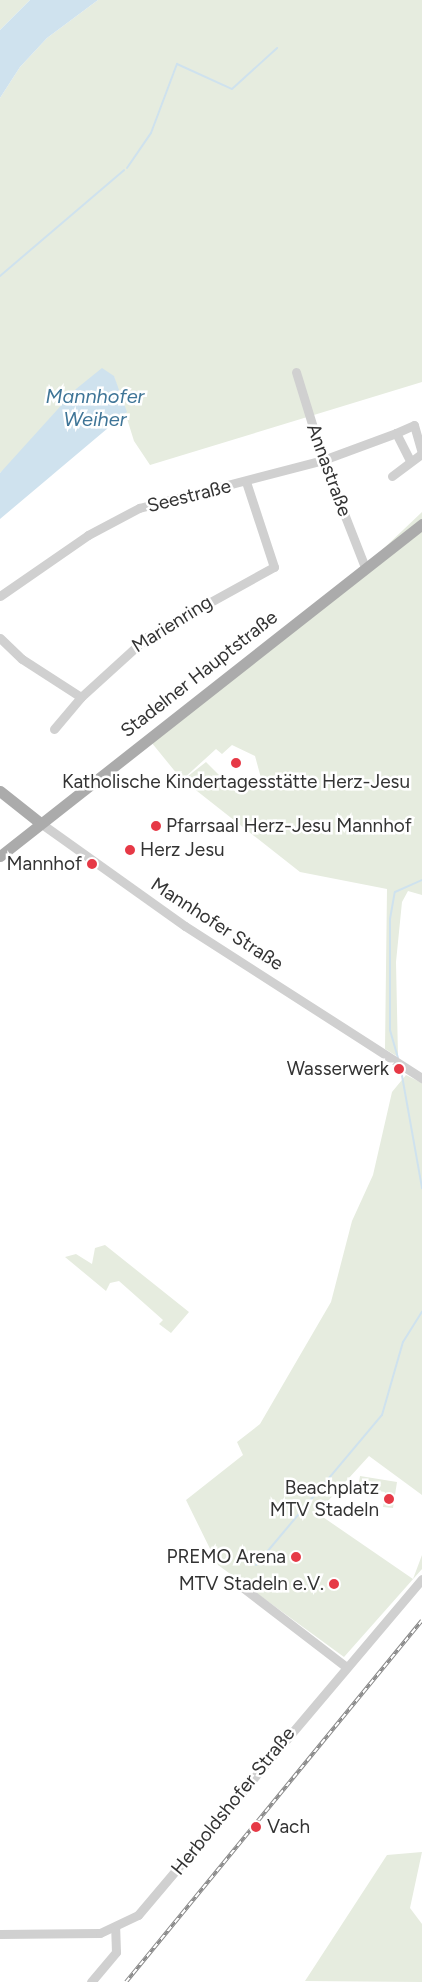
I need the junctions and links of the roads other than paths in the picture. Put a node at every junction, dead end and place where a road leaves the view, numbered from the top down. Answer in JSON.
{"nodes":[{"id":1,"x":296,"y":372,"type":"dead end"},
{"id":2,"x":418,"y":424,"type":"edge"},
{"id":3,"x":396,"y":433,"type":"junction"},
{"id":4,"x":409,"y":459,"type":"junction"},
{"id":5,"x":323,"y":460,"type":"junction"},
{"id":6,"x":392,"y":476,"type":"dead end"},
{"id":7,"x":246,"y":482,"type":"junction"},
{"id":8,"x":422,"y":524,"type":"edge"},
{"id":9,"x":365,"y":567,"type":"junction"},
{"id":10,"x":0,"y":596,"type":"edge"},
{"id":11,"x":0,"y":638,"type":"edge"},
{"id":12,"x":81,"y":697,"type":"junction"},
{"id":13,"x":54,"y":729,"type":"dead end"},
{"id":14,"x":0,"y":791,"type":"edge"},
{"id":15,"x":39,"y":822,"type":"junction"},
{"id":16,"x":0,"y":856,"type":"edge"},
{"id":17,"x":422,"y":1078,"type":"edge"},
{"id":18,"x":422,"y":1579,"type":"edge"},
{"id":19,"x":233,"y":1580,"type":"dead end"},
{"id":20,"x":345,"y":1666,"type":"junction"},
{"id":21,"x":115,"y":1929,"type":"junction"},
{"id":22,"x":0,"y":1934,"type":"edge"},
{"id":23,"x":91,"y":1982,"type":"edge"}],
"edges":[{"from":1,"to":5,"type":"street","name":"Annastraße"},
{"from":2,"to":3,"type":"street","name":"Seestraße"},
{"from":2,"to":4,"type":"street","name":"Seestraße"},
{"from":3,"to":4,"type":"street"},
{"from":3,"to":5,"type":"street","name":"Seestraße"},
{"from":4,"to":6,"type":"street","name":"Seestraße"},
{"from":5,"to":7,"type":"street","name":"Seestraße"},
{"from":5,"to":9,"type":"street","name":"Annastraße"},
{"from":7,"to":10,"type":"street","name":"Seestraße"},
{"from":7,"to":12,"type":"street","name":"Marienring"},
{"from":8,"to":9,"type":"main road","name":"Stadelner Hauptstraße"},
{"from":9,"to":15,"type":"main road","name":"Stadelner Hauptstraße"},
{"from":11,"to":12,"type":"street"},
{"from":12,"to":13,"type":"street","name":"Marienring"},
{"from":14,"to":15,"type":"main road","name":"Mannhofer Straße"},
{"from":15,"to":16,"type":"main road","name":"Stadelner Hauptstraße"},
{"from":15,"to":17,"type":"street","name":"Mannhofer Straße"},
{"from":18,"to":20,"type":"street","name":"Herboldshofer Straße"},
{"from":19,"to":20,"type":"street"},
{"from":20,"to":21,"type":"street","name":"Herboldshofer Straße"},
{"from":21,"to":22,"type":"street"},
{"from":21,"to":23,"type":"street"}]}
